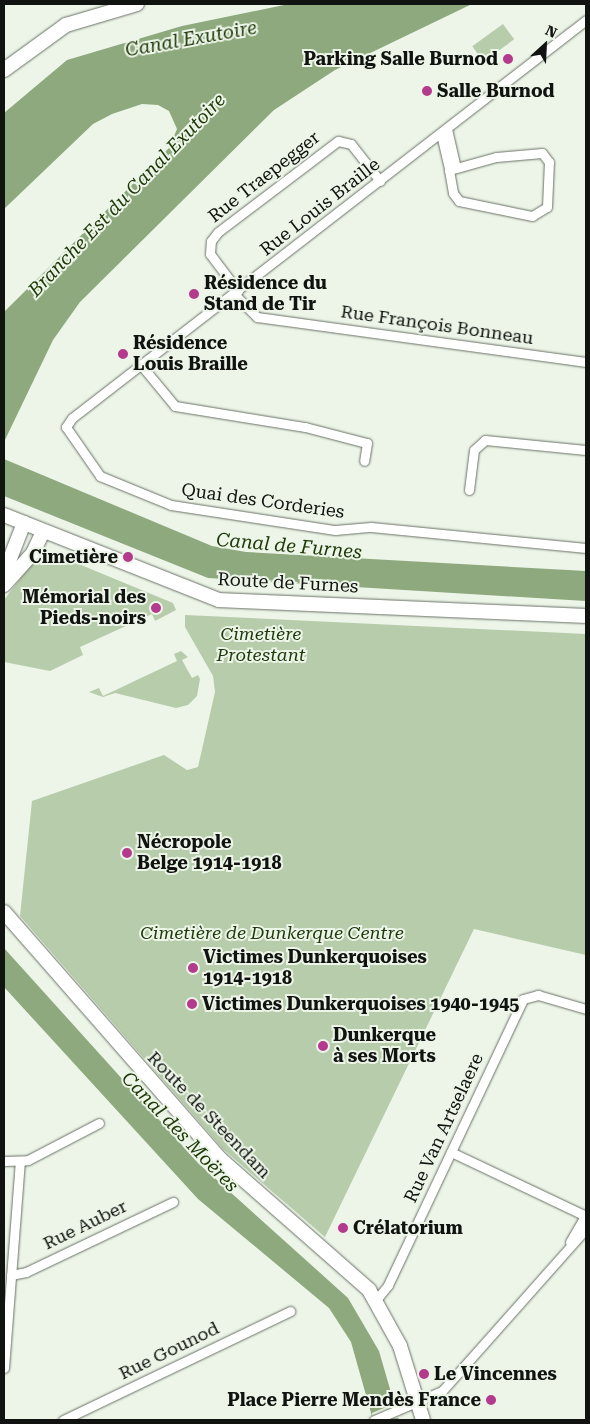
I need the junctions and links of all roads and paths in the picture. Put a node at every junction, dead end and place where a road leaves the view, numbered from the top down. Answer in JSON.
{"nodes":[{"id":1,"x":137,"y":4,"type":"edge"},
{"id":2,"x":586,"y":20,"type":"edge"},
{"id":3,"x":4,"y":70,"type":"edge"},
{"id":4,"x":444,"y":132,"type":"junction"},
{"id":5,"x":452,"y":169,"type":"junction"},
{"id":6,"x":380,"y":181,"type":"junction"},
{"id":7,"x":236,"y":292,"type":"junction"},
{"id":8,"x":586,"y":362,"type":"edge"},
{"id":9,"x":141,"y":365,"type":"junction"},
{"id":10,"x":72,"y":418,"type":"joint"},
{"id":11,"x":586,"y":450,"type":"edge"},
{"id":12,"x":364,"y":461,"type":"dead end"},
{"id":13,"x":469,"y":490,"type":"dead end"},
{"id":14,"x":4,"y":515,"type":"edge"},
{"id":15,"x":4,"y":524,"type":"edge"},
{"id":16,"x":23,"y":527,"type":"junction"},
{"id":17,"x":42,"y":535,"type":"junction"},
{"id":18,"x":586,"y":548,"type":"edge"},
{"id":19,"x":4,"y":574,"type":"edge"},
{"id":20,"x":4,"y":585,"type":"edge"},
{"id":21,"x":586,"y":616,"type":"edge"},
{"id":22,"x":586,"y":622,"type":"edge"},
{"id":23,"x":4,"y":912,"type":"edge"},
{"id":24,"x":586,"y":1009,"type":"edge"},
{"id":25,"x":99,"y":1123,"type":"dead end"},
{"id":26,"x":451,"y":1152,"type":"junction"},
{"id":27,"x":4,"y":1161,"type":"edge"},
{"id":28,"x":20,"y":1162,"type":"junction"},
{"id":29,"x":173,"y":1202,"type":"dead end"},
{"id":30,"x":586,"y":1215,"type":"edge"},
{"id":31,"x":586,"y":1229,"type":"edge"},
{"id":32,"x":565,"y":1251,"type":"junction"},
{"id":33,"x":11,"y":1275,"type":"junction"},
{"id":34,"x":376,"y":1300,"type":"junction"},
{"id":35,"x":290,"y":1311,"type":"dead end"},
{"id":36,"x":4,"y":1368,"type":"edge"},
{"id":37,"x":420,"y":1402,"type":"junction"},
{"id":38,"x":63,"y":1420,"type":"edge"},
{"id":39,"x":374,"y":1420,"type":"edge"},
{"id":40,"x":423,"y":1420,"type":"edge"}],
"edges":[{"from":1,"to":3,"type":"main road"},
{"from":2,"to":4,"type":"street","name":"Rue Louis Braille"},
{"from":4,"to":5,"type":"street"},
{"from":4,"to":6,"type":"street","name":"Rue Louis Braille"},
{"from":5,"to":5,"type":"street"},
{"from":6,"to":7,"type":"street","name":"Rue Louis Braille"},
{"from":6,"to":7,"type":"street","name":"Rue Traepegger"},
{"from":7,"to":8,"type":"street","name":"Rue François Bonneau"},
{"from":7,"to":9,"type":"street","name":"Rue Louis Braille"},
{"from":9,"to":10,"type":"street","name":"Rue Louis Braille"},
{"from":9,"to":12,"type":"street"},
{"from":10,"to":18,"type":"street","name":"Quai des Corderies"},
{"from":11,"to":13,"type":"street"},
{"from":14,"to":16,"type":"main road","name":"Route de Furnes"},
{"from":15,"to":16,"type":"main road","name":"Route de Furnes"},
{"from":16,"to":17,"type":"main road","name":"Route de Furnes"},
{"from":16,"to":19,"type":"main road"},
{"from":17,"to":20,"type":"main road"},
{"from":17,"to":21,"type":"main road","name":"Route de Furnes"},
{"from":17,"to":22,"type":"main road","name":"Route de Furnes"},
{"from":23,"to":34,"type":"main road","name":"Route de Steendam"},
{"from":24,"to":26,"type":"street","name":"Rue Van Artselaere"},
{"from":25,"to":28,"type":"street"},
{"from":26,"to":30,"type":"street"},
{"from":26,"to":34,"type":"street","name":"Rue Van Artselaere"},
{"from":27,"to":28,"type":"street"},
{"from":28,"to":33,"type":"street"},
{"from":29,"to":33,"type":"street","name":"Rue Auber"},
{"from":30,"to":32,"type":"street"},
{"from":31,"to":32,"type":"street"},
{"from":32,"to":37,"type":"street"},
{"from":33,"to":36,"type":"street"},
{"from":34,"to":37,"type":"main road","name":"Route de Steendam"},
{"from":35,"to":38,"type":"street","name":"Rue Gounod"},
{"from":37,"to":39,"type":"street"},
{"from":37,"to":40,"type":"main road","name":"Route de Steendam"}]}
